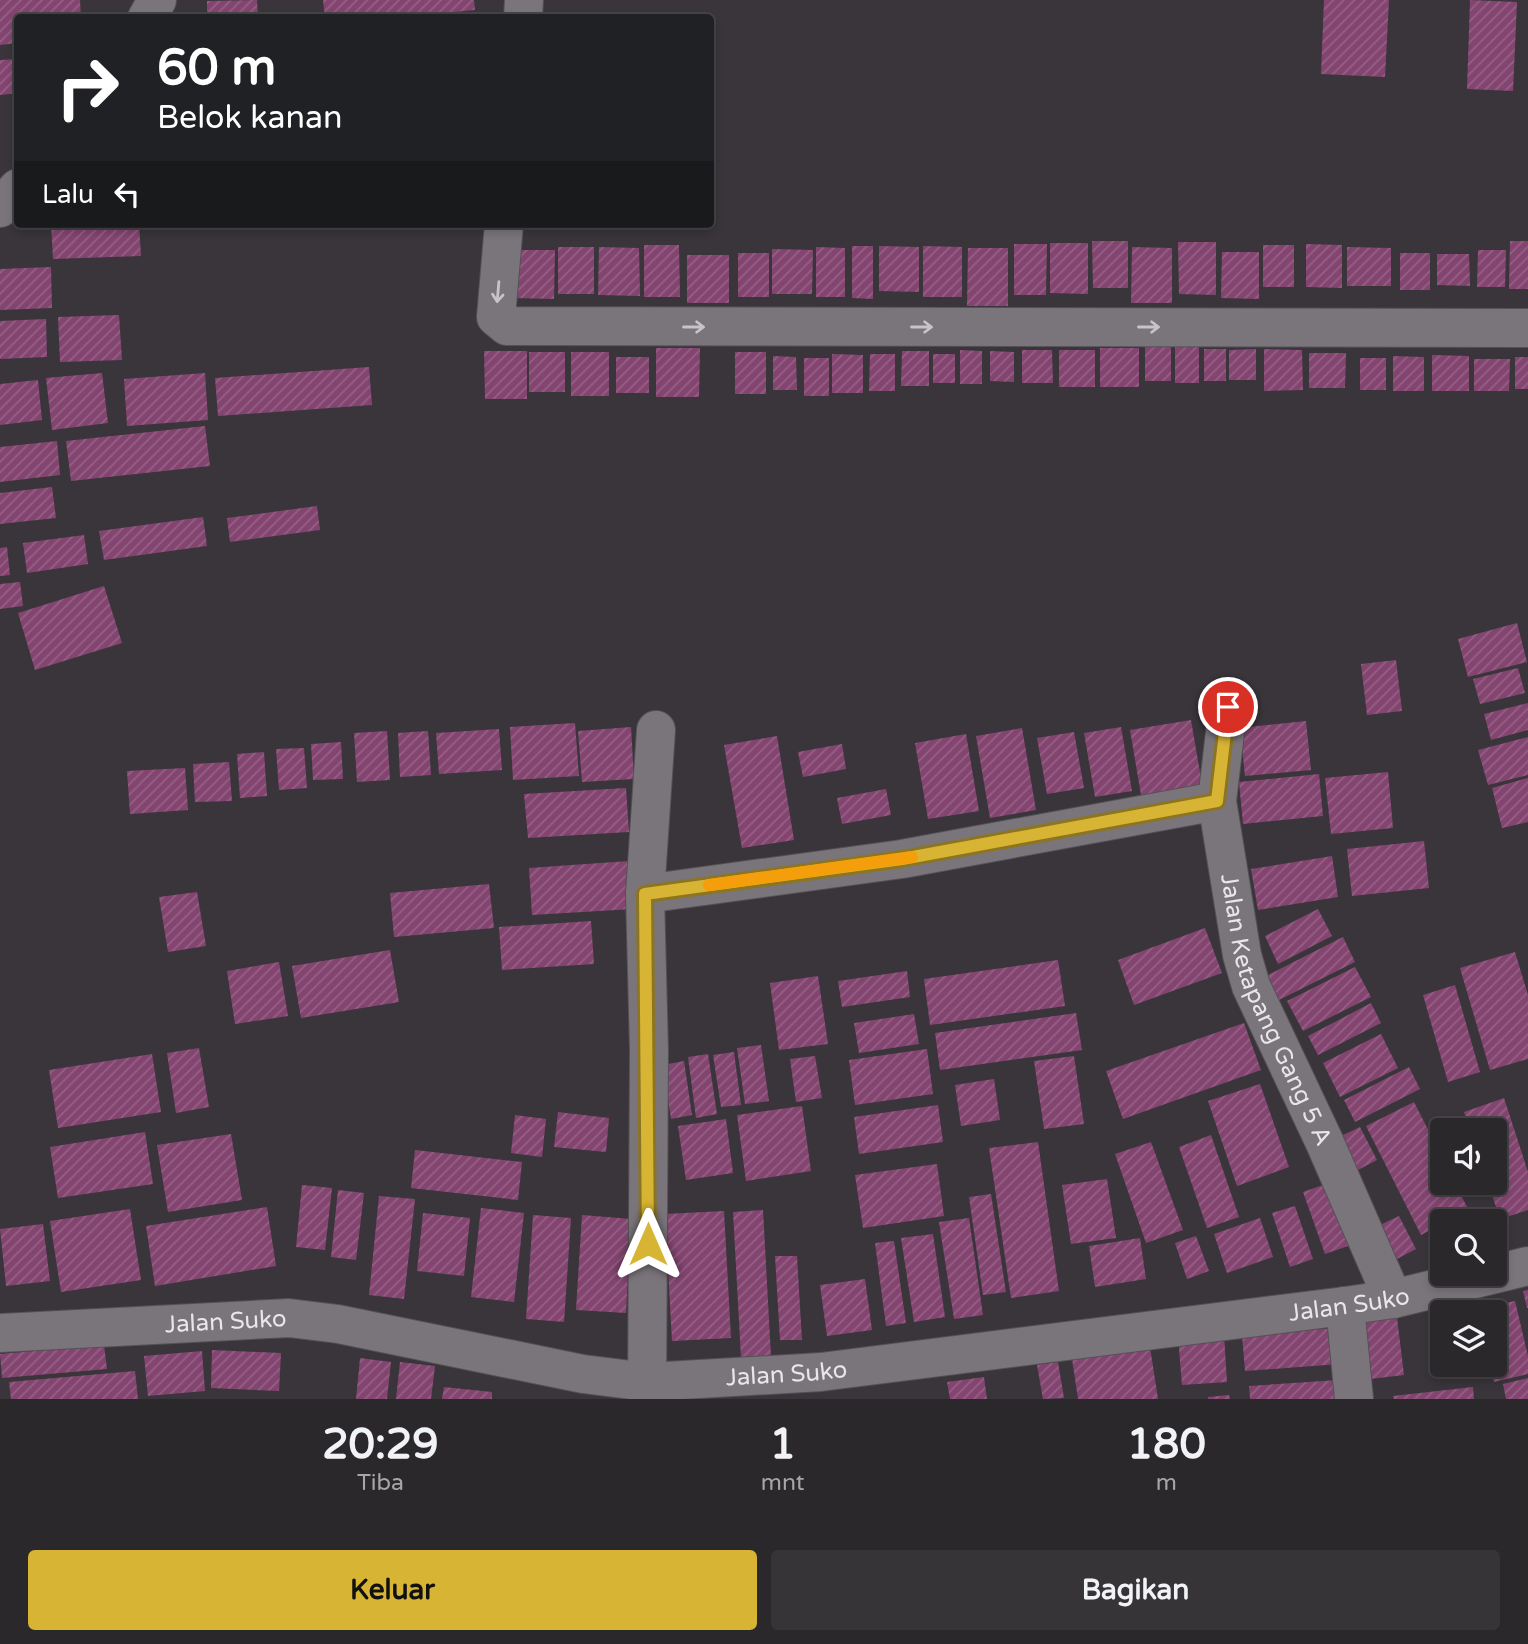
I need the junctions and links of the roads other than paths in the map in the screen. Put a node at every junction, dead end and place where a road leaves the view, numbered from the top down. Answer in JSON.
{"nodes":[{"id":1,"x":14,"y":192,"type":"edge"},
{"id":2,"x":0,"y":208,"type":"edge"},
{"id":3,"x":504,"y":228,"type":"edge"},
{"id":4,"x":1528,"y":328,"type":"edge"},
{"id":5,"x":1228,"y":707,"type":"dead end"},
{"id":6,"x":656,"y":730,"type":"dead end"},
{"id":7,"x":1217,"y":801,"type":"junction"},
{"id":8,"x":645,"y":894,"type":"junction"},
{"id":9,"x":1528,"y":1266,"type":"edge"},
{"id":10,"x":1393,"y":1299,"type":"junction"},
{"id":11,"x":1345,"y":1306,"type":"junction"},
{"id":12,"x":0,"y":1333,"type":"edge"},
{"id":13,"x":648,"y":1391,"type":"edge"},
{"id":14,"x":1354,"y":1399,"type":"edge"}],
"edges":[{"from":1,"to":2,"type":"street"},
{"from":3,"to":4,"type":"street","one_way":true},
{"from":5,"to":7,"type":"street","name":"Jalan Ketapang Gang 5 A"},
{"from":6,"to":8,"type":"street"},
{"from":7,"to":8,"type":"street"},
{"from":7,"to":10,"type":"street","name":"Jalan Ketapang Gang 5 A"},
{"from":8,"to":13,"type":"street"},
{"from":9,"to":10,"type":"street","name":"Jalan Suko"},
{"from":10,"to":11,"type":"street","name":"Jalan Suko"},
{"from":11,"to":13,"type":"street","name":"Jalan Suko"},
{"from":11,"to":14,"type":"street"},
{"from":12,"to":13,"type":"street","name":"Jalan Suko"}]}
